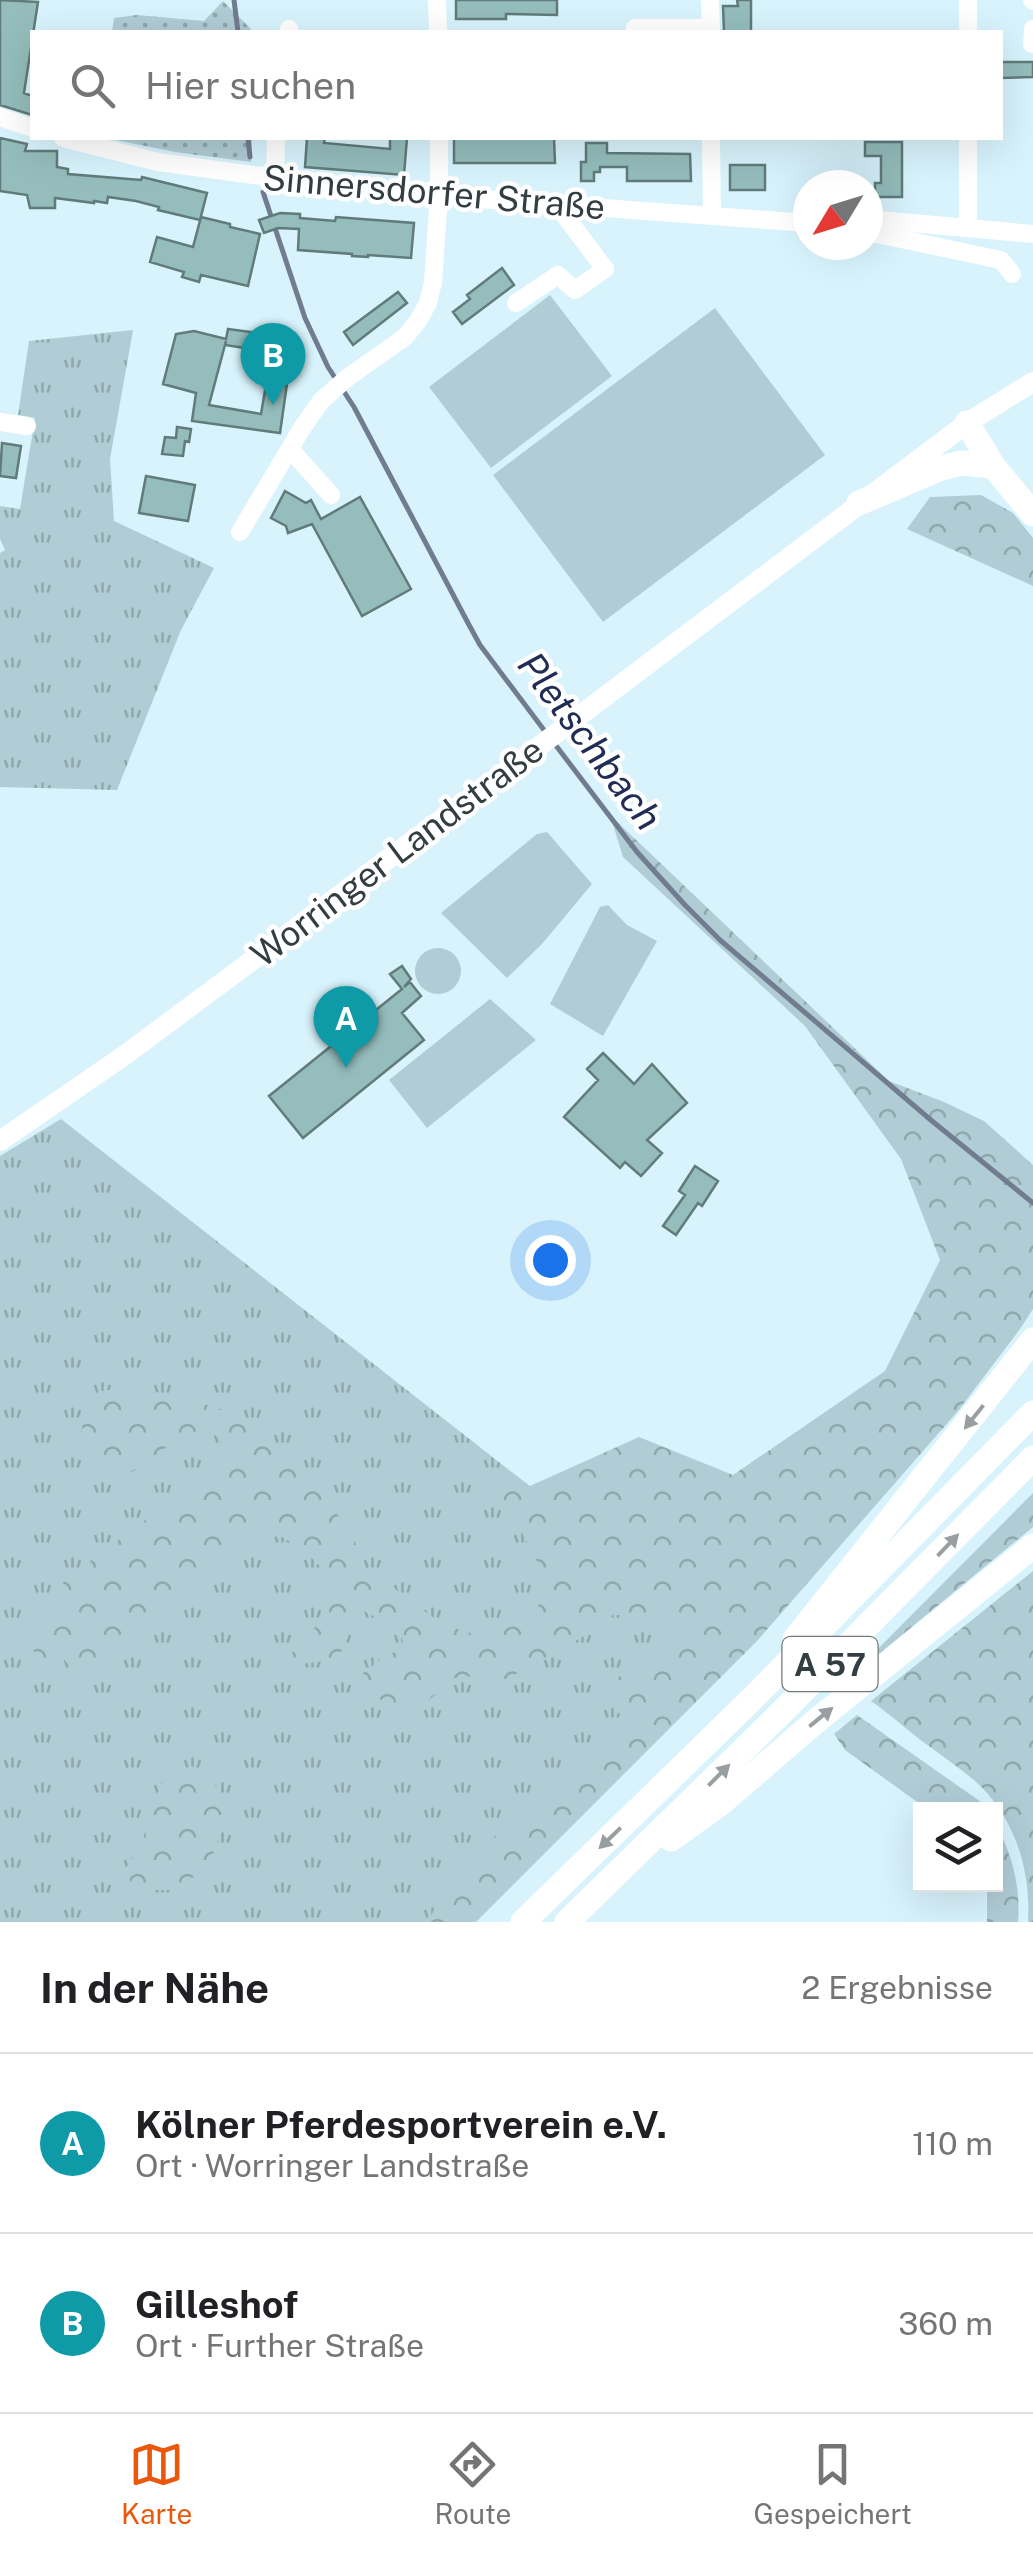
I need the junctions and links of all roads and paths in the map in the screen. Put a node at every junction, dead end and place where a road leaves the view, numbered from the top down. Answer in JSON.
{"nodes":[{"id":1,"x":437,"y":0,"type":"edge"},
{"id":2,"x":710,"y":0,"type":"edge"},
{"id":3,"x":968,"y":0,"type":"edge"},
{"id":4,"x":634,"y":28,"type":"dead end"},
{"id":5,"x":1033,"y":29,"type":"edge"},
{"id":6,"x":438,"y":30,"type":"edge"},
{"id":7,"x":710,"y":30,"type":"edge"},
{"id":8,"x":968,"y":30,"type":"edge"},
{"id":9,"x":1032,"y":44,"type":"edge"},
{"id":10,"x":0,"y":116,"type":"edge"},
{"id":11,"x":30,"y":127,"type":"edge"},
{"id":12,"x":71,"y":140,"type":"edge"},
{"id":13,"x":276,"y":140,"type":"edge"},
{"id":14,"x":439,"y":140,"type":"edge"},
{"id":15,"x":711,"y":140,"type":"edge"},
{"id":16,"x":968,"y":140,"type":"edge"},
{"id":17,"x":274,"y":178,"type":"junction"},
{"id":18,"x":439,"y":196,"type":"junction"},
{"id":19,"x":558,"y":205,"type":"junction"},
{"id":20,"x":712,"y":216,"type":"junction"},
{"id":21,"x":883,"y":220,"type":"edge"},
{"id":22,"x":793,"y":223,"type":"edge"},
{"id":23,"x":968,"y":227,"type":"junction"},
{"id":24,"x":1033,"y":234,"type":"edge"},
{"id":25,"x":883,"y":235,"type":"edge"},
{"id":26,"x":1012,"y":274,"type":"dead end"},
{"id":27,"x":516,"y":304,"type":"dead end"},
{"id":28,"x":1033,"y":382,"type":"edge"},
{"id":29,"x":0,"y":422,"type":"edge"},
{"id":30,"x":967,"y":424,"type":"junction"},
{"id":31,"x":27,"y":426,"type":"dead end"},
{"id":32,"x":290,"y":448,"type":"junction"},
{"id":33,"x":993,"y":466,"type":"junction"},
{"id":34,"x":331,"y":495,"type":"dead end"},
{"id":35,"x":860,"y":503,"type":"junction"},
{"id":36,"x":1033,"y":514,"type":"edge"},
{"id":37,"x":240,"y":532,"type":"dead end"},
{"id":38,"x":0,"y":1141,"type":"edge"},
{"id":39,"x":1033,"y":1340,"type":"edge"},
{"id":40,"x":1033,"y":1413,"type":"edge"},
{"id":41,"x":1033,"y":1458,"type":"edge"},
{"id":42,"x":1033,"y":1546,"type":"edge"},
{"id":43,"x":756,"y":1696,"type":"junction"},
{"id":44,"x":624,"y":1868,"type":"junction"},
{"id":45,"x":523,"y":1922,"type":"edge"},
{"id":46,"x":567,"y":1922,"type":"edge"}],
"edges":[{"from":1,"to":6,"type":"street"},
{"from":2,"to":7,"type":"street"},
{"from":3,"to":8,"type":"street"},
{"from":4,"to":7,"type":"street"},
{"from":5,"to":9,"type":"street"},
{"from":10,"to":11,"type":"street"},
{"from":12,"to":17,"type":"street","name":"Sinnersdorfer Straße"},
{"from":13,"to":17,"type":"street"},
{"from":14,"to":18,"type":"street"},
{"from":15,"to":20,"type":"street"},
{"from":16,"to":23,"type":"street"},
{"from":17,"to":18,"type":"street","name":"Sinnersdorfer Straße"},
{"from":18,"to":19,"type":"street","name":"Sinnersdorfer Straße"},
{"from":18,"to":32,"type":"street"},
{"from":19,"to":20,"type":"street","name":"Sinnersdorfer Straße"},
{"from":19,"to":27,"type":"street"},
{"from":20,"to":22,"type":"street","name":"Sinnersdorfer Straße"},
{"from":21,"to":23,"type":"street"},
{"from":23,"to":24,"type":"street"},
{"from":25,"to":26,"type":"street"},
{"from":28,"to":30,"type":"main road","name":"Worringer Landstraße"},
{"from":29,"to":31,"type":"street"},
{"from":30,"to":33,"type":"highway"},
{"from":30,"to":35,"type":"main road","name":"Worringer Landstraße"},
{"from":32,"to":34,"type":"street"},
{"from":32,"to":37,"type":"street"},
{"from":33,"to":35,"type":"highway"},
{"from":33,"to":36,"type":"highway"},
{"from":35,"to":38,"type":"main road","name":"Worringer Landstraße"},
{"from":39,"to":43,"type":"highway","one_way":true},
{"from":40,"to":43,"type":"highway","number":"A 57"},
{"from":44,"to":41,"type":"highway","number":"A 57","one_way":true},
{"from":44,"to":42,"type":"highway","one_way":true},
{"from":43,"to":45,"type":"highway","number":"A 57","one_way":true},
{"from":44,"to":46,"type":"highway","number":"A 57"}]}
